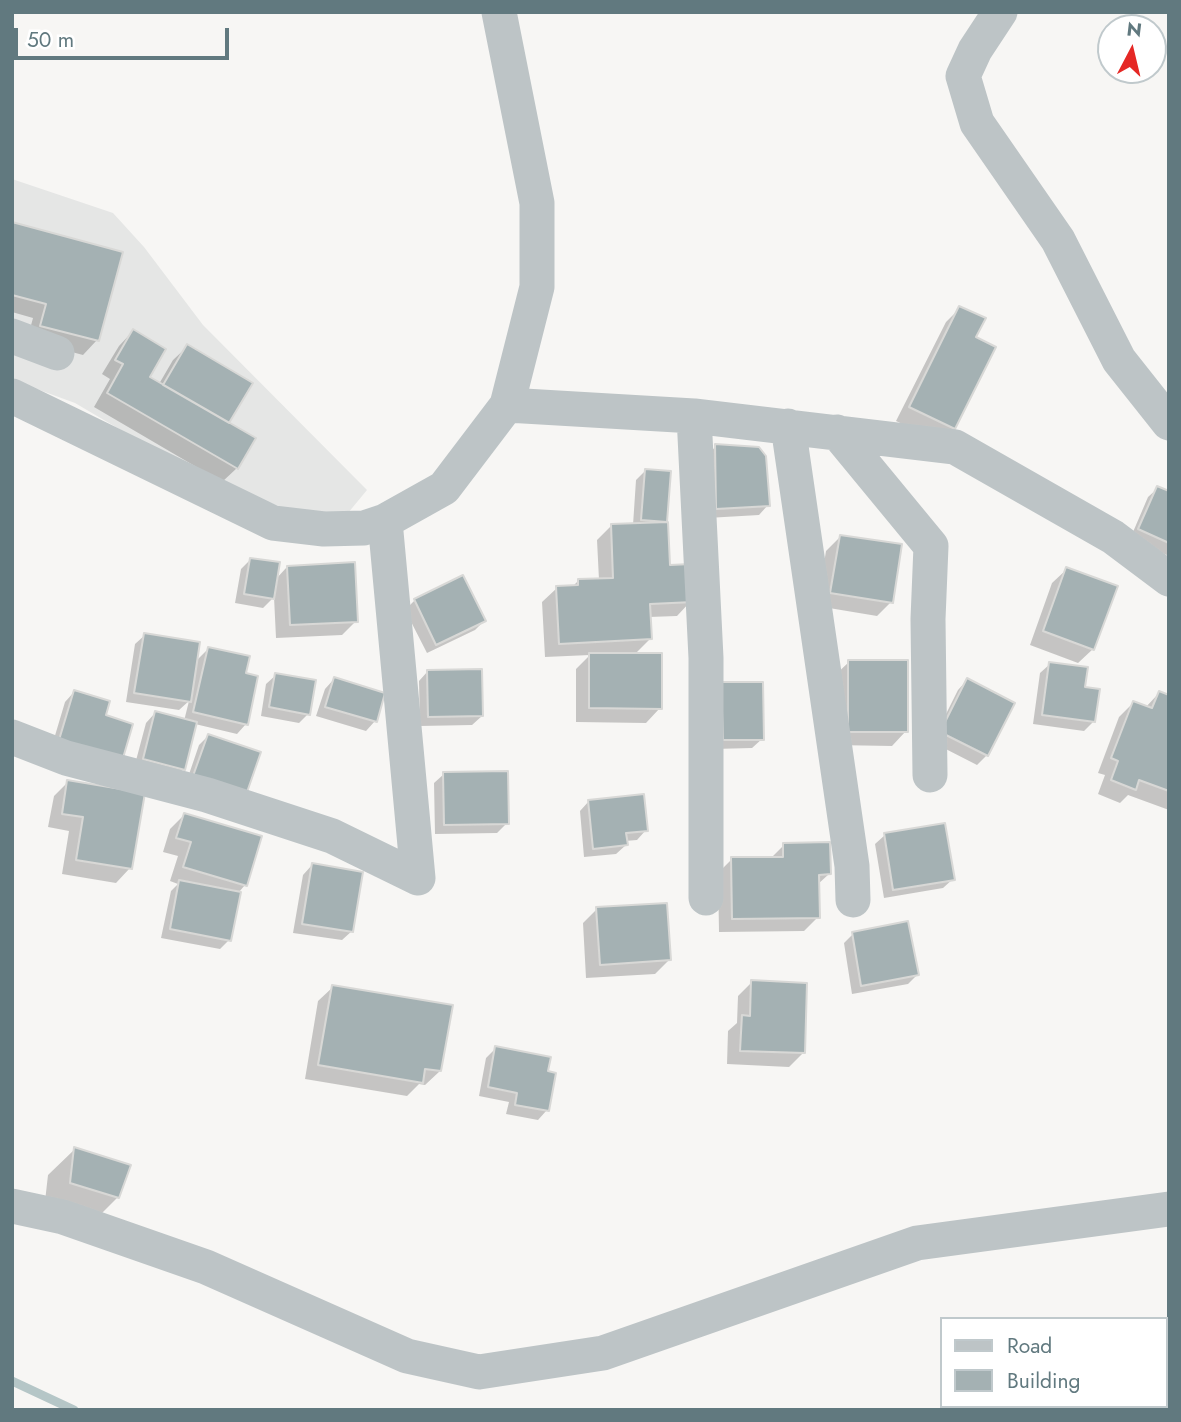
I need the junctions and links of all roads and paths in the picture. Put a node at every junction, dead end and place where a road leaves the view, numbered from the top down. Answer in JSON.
{"nodes":[{"id":1,"x":499,"y":12,"type":"edge"},
{"id":2,"x":1000,"y":12,"type":"edge"},
{"id":3,"x":12,"y":336,"type":"edge"},
{"id":4,"x":57,"y":353,"type":"dead end"},
{"id":5,"x":12,"y":396,"type":"edge"},
{"id":6,"x":507,"y":405,"type":"junction"},
{"id":7,"x":694,"y":416,"type":"junction"},
{"id":8,"x":1169,"y":423,"type":"edge"},
{"id":9,"x":789,"y":426,"type":"junction"},
{"id":10,"x":837,"y":432,"type":"junction"},
{"id":11,"x":385,"y":521,"type":"junction"},
{"id":12,"x":1169,"y":579,"type":"edge"},
{"id":13,"x":12,"y":737,"type":"edge"},
{"id":14,"x":930,"y":775,"type":"dead end"},
{"id":15,"x":706,"y":898,"type":"dead end"},
{"id":16,"x":853,"y":900,"type":"dead end"},
{"id":17,"x":12,"y":1206,"type":"edge"},
{"id":18,"x":1169,"y":1209,"type":"edge"}],
"edges":[{"from":1,"to":6,"type":"street"},
{"from":2,"to":8,"type":"street"},
{"from":3,"to":4,"type":"street"},
{"from":5,"to":11,"type":"street"},
{"from":6,"to":7,"type":"street"},
{"from":6,"to":11,"type":"street"},
{"from":7,"to":9,"type":"street"},
{"from":7,"to":15,"type":"street"},
{"from":9,"to":10,"type":"street"},
{"from":9,"to":16,"type":"street"},
{"from":10,"to":12,"type":"street"},
{"from":10,"to":14,"type":"street"},
{"from":11,"to":13,"type":"street"},
{"from":17,"to":18,"type":"street"}]}
